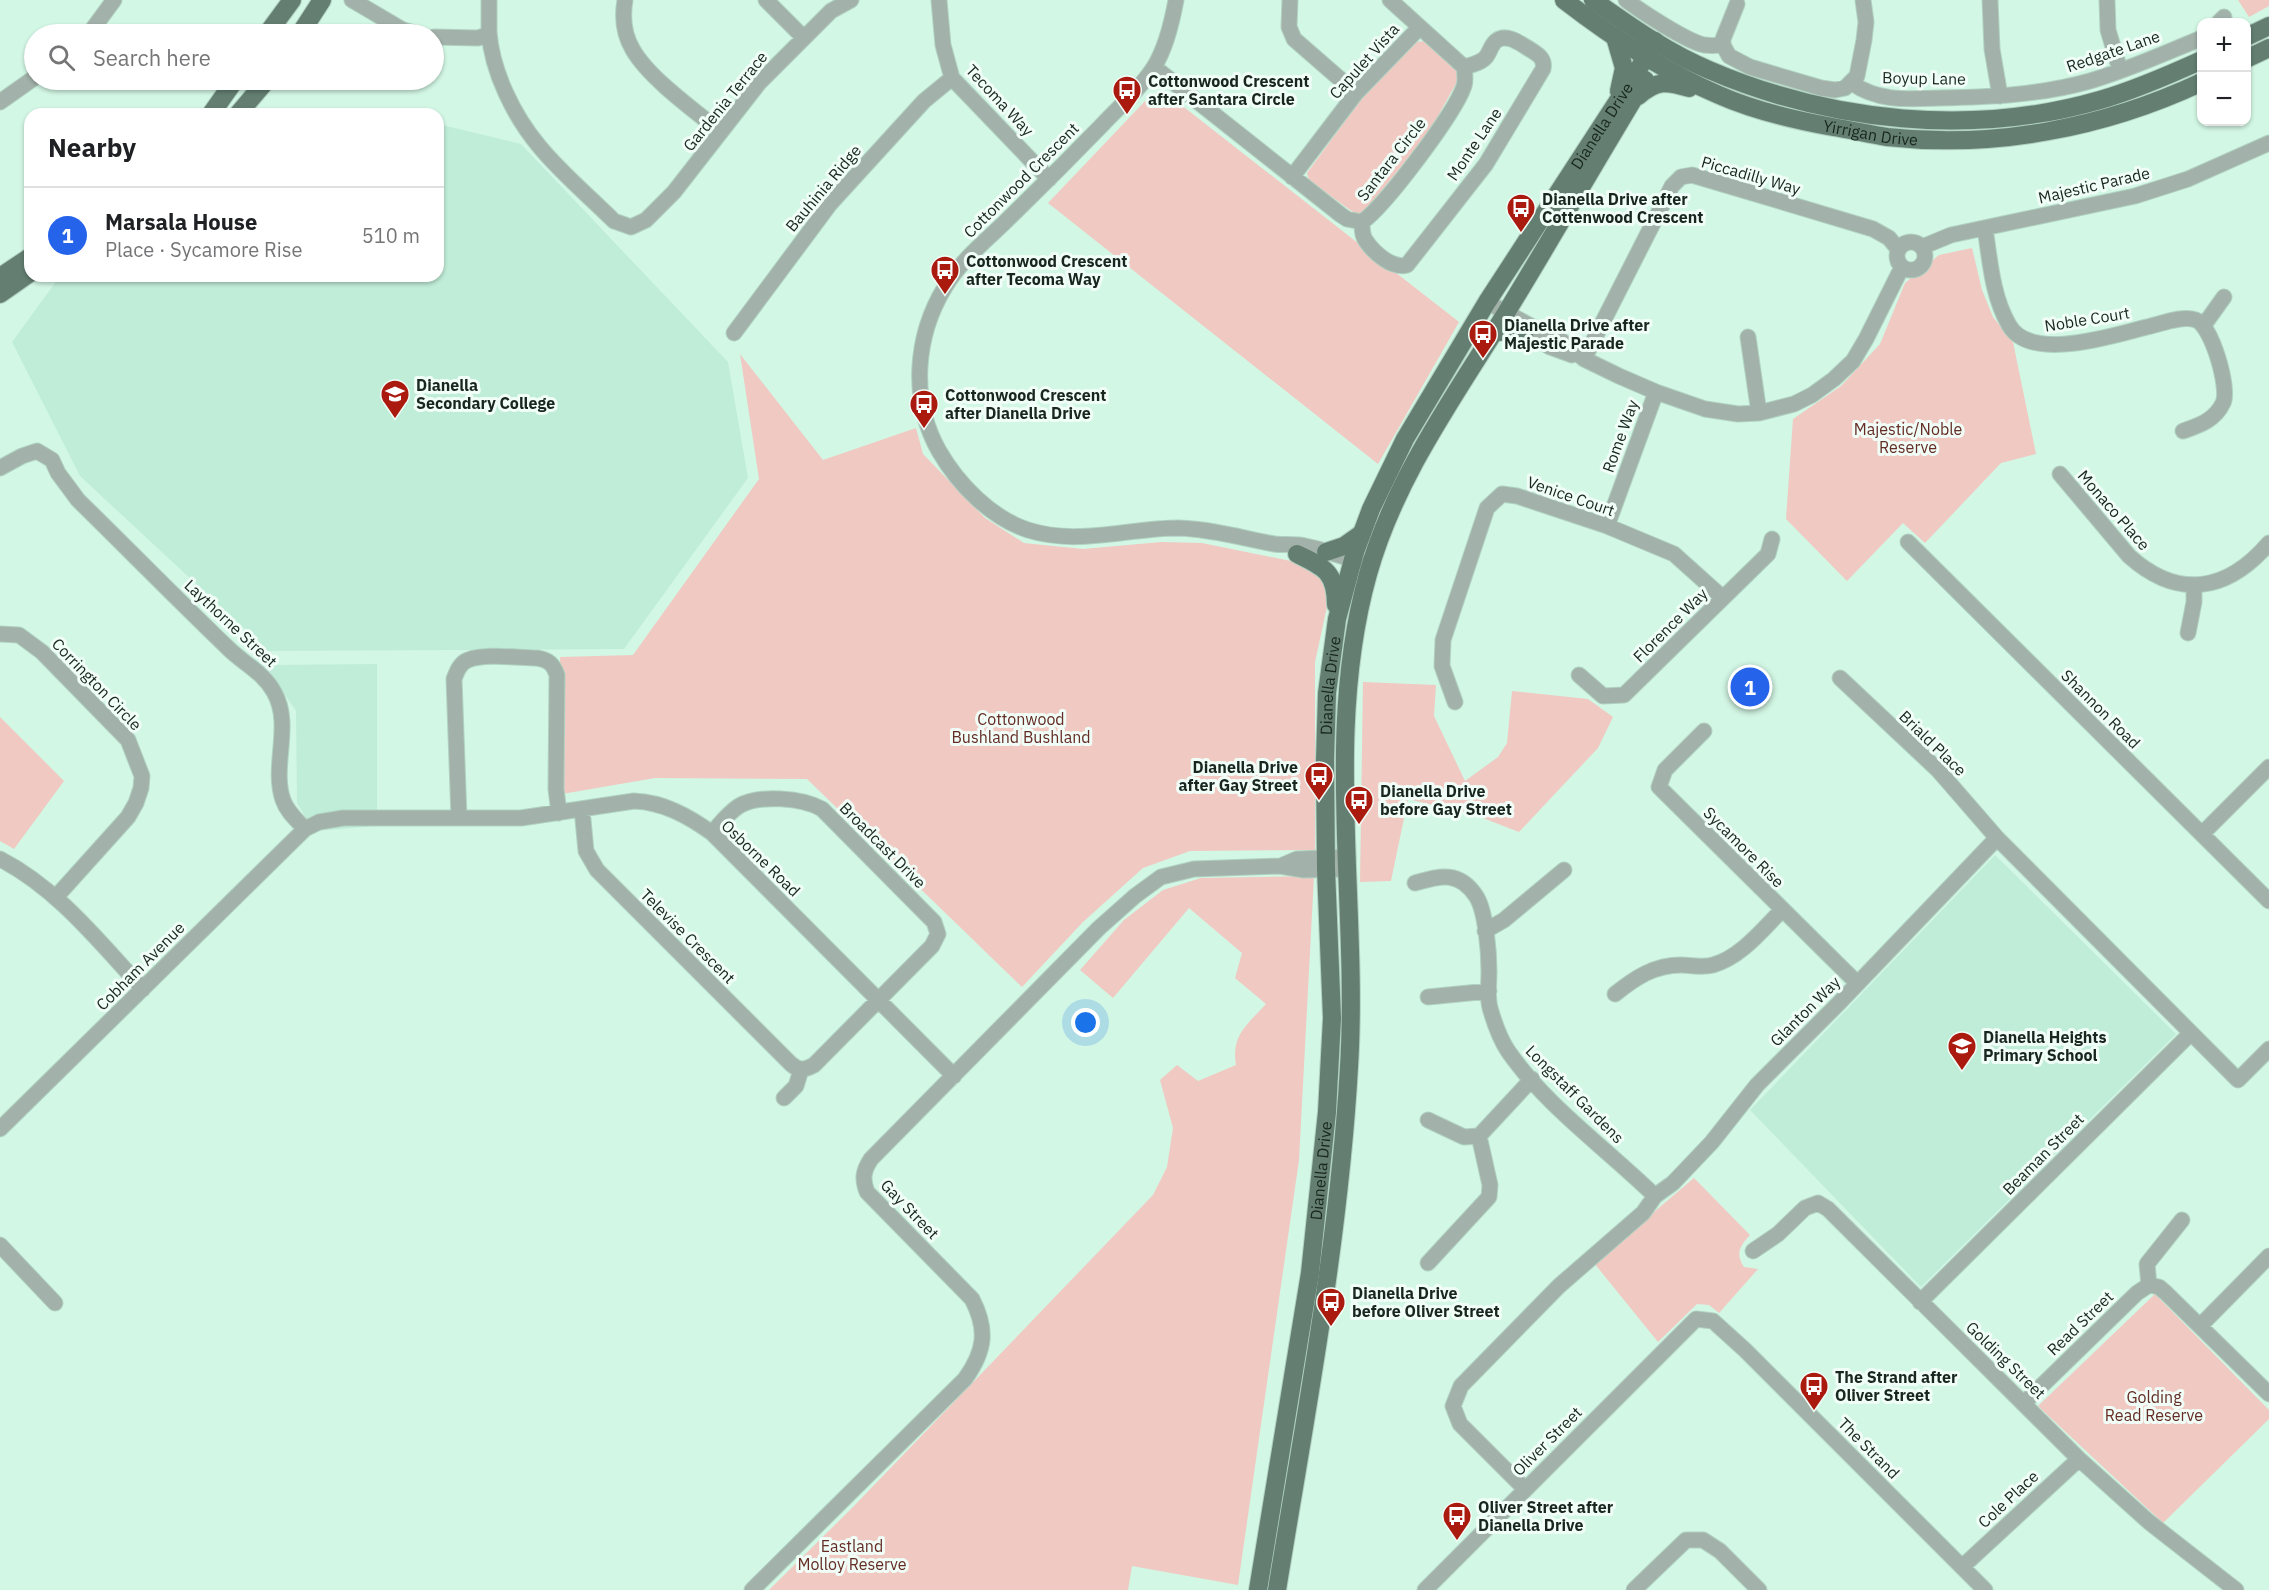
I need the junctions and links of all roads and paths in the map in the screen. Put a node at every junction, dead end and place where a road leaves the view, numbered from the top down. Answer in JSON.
{"nodes":[{"id":1,"x":114,"y":0,"type":"edge"},
{"id":2,"x":292,"y":0,"type":"edge"},
{"id":3,"x":333,"y":0,"type":"edge"},
{"id":4,"x":489,"y":0,"type":"edge"},
{"id":5,"x":625,"y":0,"type":"edge"},
{"id":6,"x":766,"y":0,"type":"edge"},
{"id":7,"x":851,"y":0,"type":"edge"},
{"id":8,"x":939,"y":0,"type":"edge"},
{"id":9,"x":1176,"y":0,"type":"edge"},
{"id":10,"x":1290,"y":0,"type":"edge"},
{"id":11,"x":1390,"y":0,"type":"edge"},
{"id":12,"x":1564,"y":0,"type":"edge"},
{"id":13,"x":1593,"y":0,"type":"edge"},
{"id":14,"x":1626,"y":0,"type":"edge"},
{"id":15,"x":1863,"y":0,"type":"edge"},
{"id":16,"x":1990,"y":0,"type":"edge"},
{"id":17,"x":2107,"y":0,"type":"edge"},
{"id":18,"x":355,"y":1,"type":"edge"},
{"id":19,"x":1737,"y":4,"type":"dead end"},
{"id":20,"x":319,"y":5,"type":"edge"},
{"id":21,"x":96,"y":24,"type":"edge"},
{"id":22,"x":274,"y":24,"type":"edge"},
{"id":23,"x":307,"y":24,"type":"edge"},
{"id":24,"x":393,"y":24,"type":"edge"},
{"id":25,"x":1419,"y":28,"type":"junction"},
{"id":26,"x":2267,"y":32,"type":"edge"},
{"id":27,"x":489,"y":34,"type":"junction"},
{"id":28,"x":1615,"y":36,"type":"junction"},
{"id":29,"x":444,"y":37,"type":"edge"},
{"id":30,"x":2251,"y":37,"type":"edge"},
{"id":31,"x":804,"y":38,"type":"junction"},
{"id":32,"x":2197,"y":40,"type":"edge"},
{"id":33,"x":1723,"y":45,"type":"junction"},
{"id":34,"x":1655,"y":52,"type":"junction"},
{"id":35,"x":2197,"y":62,"type":"edge"},
{"id":36,"x":1154,"y":67,"type":"junction"},
{"id":37,"x":1464,"y":67,"type":"junction"},
{"id":38,"x":2120,"y":70,"type":"junction"},
{"id":39,"x":952,"y":78,"type":"junction"},
{"id":40,"x":1852,"y":83,"type":"junction"},
{"id":41,"x":2197,"y":84,"type":"edge"},
{"id":42,"x":24,"y":85,"type":"edge"},
{"id":43,"x":230,"y":90,"type":"edge"},
{"id":44,"x":255,"y":90,"type":"edge"},
{"id":45,"x":259,"y":90,"type":"edge"},
{"id":46,"x":1356,"y":93,"type":"junction"},
{"id":47,"x":2000,"y":96,"type":"junction"},
{"id":48,"x":0,"y":102,"type":"edge"},
{"id":49,"x":1623,"y":102,"type":"junction"},
{"id":50,"x":221,"y":108,"type":"edge"},
{"id":51,"x":227,"y":108,"type":"edge"},
{"id":52,"x":243,"y":108,"type":"edge"},
{"id":53,"x":1764,"y":112,"type":"junction"},
{"id":54,"x":721,"y":132,"type":"junction"},
{"id":55,"x":2269,"y":143,"type":"edge"},
{"id":56,"x":1292,"y":177,"type":"junction"},
{"id":57,"x":1049,"y":179,"type":"junction"},
{"id":58,"x":1362,"y":222,"type":"junction"},
{"id":59,"x":1985,"y":228,"type":"junction"},
{"id":60,"x":1922,"y":248,"type":"junction"},
{"id":61,"x":1898,"y":249,"type":"junction"},
{"id":62,"x":24,"y":261,"type":"edge"},
{"id":63,"x":1902,"y":267,"type":"junction"},
{"id":64,"x":0,"y":277,"type":"edge"},
{"id":65,"x":24,"y":277,"type":"edge"},
{"id":66,"x":0,"y":294,"type":"edge"},
{"id":67,"x":2224,"y":297,"type":"dead end"},
{"id":68,"x":1486,"y":305,"type":"junction"},
{"id":69,"x":1501,"y":321,"type":"junction"},
{"id":70,"x":2205,"y":325,"type":"junction"},
{"id":71,"x":1525,"y":331,"type":"joint"},
{"id":72,"x":734,"y":333,"type":"dead end"},
{"id":73,"x":1748,"y":337,"type":"dead end"},
{"id":74,"x":1581,"y":357,"type":"junction"},
{"id":75,"x":1656,"y":392,"type":"junction"},
{"id":76,"x":1759,"y":413,"type":"junction"},
{"id":77,"x":2183,"y":431,"type":"dead end"},
{"id":78,"x":0,"y":468,"type":"edge"},
{"id":79,"x":2060,"y":474,"type":"dead end"},
{"id":80,"x":1607,"y":526,"type":"junction"},
{"id":81,"x":1361,"y":534,"type":"junction"},
{"id":82,"x":1772,"y":539,"type":"dead end"},
{"id":83,"x":1908,"y":542,"type":"dead end"},
{"id":84,"x":2269,"y":543,"type":"edge"},
{"id":85,"x":1278,"y":545,"type":"junction"},
{"id":86,"x":1326,"y":552,"type":"junction"},
{"id":87,"x":1297,"y":554,"type":"junction"},
{"id":88,"x":1361,"y":567,"type":"junction"},
{"id":89,"x":2194,"y":585,"type":"junction"},
{"id":90,"x":1723,"y":598,"type":"junction"},
{"id":91,"x":1337,"y":619,"type":"junction"},
{"id":92,"x":2188,"y":633,"type":"dead end"},
{"id":93,"x":0,"y":634,"type":"edge"},
{"id":94,"x":1579,"y":675,"type":"dead end"},
{"id":95,"x":1840,"y":678,"type":"dead end"},
{"id":96,"x":1455,"y":702,"type":"dead end"},
{"id":97,"x":1704,"y":731,"type":"dead end"},
{"id":98,"x":2269,"y":767,"type":"edge"},
{"id":99,"x":582,"y":809,"type":"junction"},
{"id":100,"x":559,"y":813,"type":"junction"},
{"id":101,"x":459,"y":818,"type":"junction"},
{"id":102,"x":305,"y":829,"type":"junction"},
{"id":103,"x":712,"y":833,"type":"junction"},
{"id":104,"x":2202,"y":834,"type":"junction"},
{"id":105,"x":1997,"y":838,"type":"junction"},
{"id":106,"x":0,"y":859,"type":"edge"},
{"id":107,"x":1326,"y":863,"type":"junction"},
{"id":108,"x":1348,"y":863,"type":"junction"},
{"id":109,"x":1564,"y":870,"type":"dead end"},
{"id":110,"x":1415,"y":883,"type":"dead end"},
{"id":111,"x":56,"y":897,"type":"junction"},
{"id":112,"x":2269,"y":901,"type":"edge"},
{"id":113,"x":1782,"y":910,"type":"junction"},
{"id":114,"x":1485,"y":931,"type":"junction"},
{"id":115,"x":1857,"y":983,"type":"junction"},
{"id":116,"x":143,"y":989,"type":"junction"},
{"id":117,"x":1489,"y":991,"type":"junction"},
{"id":118,"x":1615,"y":994,"type":"dead end"},
{"id":119,"x":1428,"y":997,"type":"dead end"},
{"id":120,"x":879,"y":1000,"type":"junction"},
{"id":121,"x":2191,"y":1033,"type":"junction"},
{"id":122,"x":2269,"y":1049,"type":"edge"},
{"id":123,"x":801,"y":1070,"type":"junction"},
{"id":124,"x":954,"y":1076,"type":"junction"},
{"id":125,"x":1532,"y":1079,"type":"junction"},
{"id":126,"x":784,"y":1098,"type":"dead end"},
{"id":127,"x":1428,"y":1120,"type":"dead end"},
{"id":128,"x":0,"y":1129,"type":"edge"},
{"id":129,"x":1479,"y":1136,"type":"junction"},
{"id":130,"x":1655,"y":1196,"type":"junction"},
{"id":131,"x":2182,"y":1220,"type":"dead end"},
{"id":132,"x":0,"y":1245,"type":"edge"},
{"id":133,"x":1753,"y":1251,"type":"dead end"},
{"id":134,"x":2269,"y":1256,"type":"edge"},
{"id":135,"x":1428,"y":1263,"type":"dead end"},
{"id":136,"x":2150,"y":1285,"type":"junction"},
{"id":137,"x":1920,"y":1302,"type":"junction"},
{"id":138,"x":55,"y":1303,"type":"dead end"},
{"id":139,"x":1696,"y":1319,"type":"joint"},
{"id":140,"x":2201,"y":1325,"type":"junction"},
{"id":141,"x":2269,"y":1394,"type":"edge"},
{"id":142,"x":2024,"y":1402,"type":"junction"},
{"id":143,"x":2079,"y":1459,"type":"junction"},
{"id":144,"x":1525,"y":1489,"type":"junction"},
{"id":145,"x":1962,"y":1566,"type":"junction"},
{"id":146,"x":1429,"y":1589,"type":"edge"},
{"id":147,"x":752,"y":1590,"type":"edge"},
{"id":148,"x":1258,"y":1590,"type":"edge"},
{"id":149,"x":1277,"y":1590,"type":"edge"},
{"id":150,"x":1634,"y":1590,"type":"edge"},
{"id":151,"x":1759,"y":1590,"type":"edge"},
{"id":152,"x":1985,"y":1590,"type":"edge"},
{"id":153,"x":2236,"y":1590,"type":"edge"}],
"edges":[{"from":1,"to":21,"type":"street"},
{"from":2,"to":22,"type":"main road"},
{"from":3,"to":20,"type":"main road"},
{"from":4,"to":27,"type":"street"},
{"from":5,"to":54,"type":"street"},
{"from":6,"to":31,"type":"street"},
{"from":7,"to":31,"type":"street","name":"Gardenia Terrace"},
{"from":8,"to":39,"type":"street","name":"Tecoma Way"},
{"from":9,"to":36,"type":"street","name":"Cottonwood Crescent"},
{"from":10,"to":46,"type":"street"},
{"from":11,"to":25,"type":"street"},
{"from":12,"to":28,"type":"main road","name":"Yirrigan Drive"},
{"from":13,"to":34,"type":"main road","name":"Yirrigan Drive"},
{"from":14,"to":33,"type":"street"},
{"from":15,"to":40,"type":"street"},
{"from":16,"to":47,"type":"street"},
{"from":17,"to":38,"type":"street"},
{"from":18,"to":24,"type":"street"},
{"from":19,"to":33,"type":"street"},
{"from":20,"to":23,"type":"main road"},
{"from":25,"to":37,"type":"street"},
{"from":25,"to":46,"type":"street","name":"Capulet Vista"},
{"from":26,"to":30,"type":"main road"},
{"from":27,"to":29,"type":"street"},
{"from":27,"to":54,"type":"street","name":"Gardenia Terrace"},
{"from":28,"to":34,"type":"main road","name":"Yirrigan Drive"},
{"from":28,"to":49,"type":"main road"},
{"from":31,"to":54,"type":"street","name":"Gardenia Terrace"},
{"from":32,"to":38,"type":"street","name":"Redgate Lane"},
{"from":33,"to":40,"type":"street"},
{"from":34,"to":35,"type":"main road","name":"Yirrigan Drive"},
{"from":34,"to":49,"type":"main road","name":"Dianella Drive"},
{"from":34,"to":53,"type":"main road","name":"Yirrigan Drive"},
{"from":36,"to":56,"type":"street","name":"Santara Circle"},
{"from":36,"to":57,"type":"street","name":"Cottonwood Crescent"},
{"from":37,"to":58,"type":"street","name":"Santara Circle"},
{"from":37,"to":58,"type":"street","name":"Monte Lane"},
{"from":38,"to":47,"type":"street","name":"Redgate Lane"},
{"from":39,"to":57,"type":"street","name":"Tecoma Way"},
{"from":39,"to":72,"type":"street","name":"Bauhinia Ridge"},
{"from":40,"to":47,"type":"street","name":"Boyup Lane"},
{"from":41,"to":53,"type":"main road","name":"Yirrigan Drive"},
{"from":42,"to":48,"type":"street"},
{"from":43,"to":50,"type":"main road"},
{"from":44,"to":51,"type":"main road"},
{"from":45,"to":52,"type":"main road"},
{"from":46,"to":56,"type":"street","name":"Capulet Vista"},
{"from":49,"to":53,"type":"main road"},
{"from":49,"to":68,"type":"main road","name":"Dianella Drive"},
{"from":49,"to":69,"type":"main road","name":"Dianella Drive"},
{"from":55,"to":59,"type":"street","name":"Majestic Parade"},
{"from":56,"to":58,"type":"street","name":"Santara Circle"},
{"from":57,"to":85,"type":"street","name":"Cottonwood Crescent"},
{"from":59,"to":60,"type":"street","name":"Majestic Parade"},
{"from":59,"to":70,"type":"street","name":"Noble Court"},
{"from":60,"to":61,"type":"street"},
{"from":60,"to":63,"type":"street"},
{"from":61,"to":63,"type":"street"},
{"from":61,"to":74,"type":"street","name":"Piccadilly Way"},
{"from":62,"to":64,"type":"main road"},
{"from":63,"to":76,"type":"street"},
{"from":65,"to":66,"type":"main road"},
{"from":67,"to":70,"type":"street"},
{"from":68,"to":69,"type":"street"},
{"from":68,"to":81,"type":"main road","name":"Dianella Drive"},
{"from":69,"to":71,"type":"main road"},
{"from":69,"to":74,"type":"street"},
{"from":69,"to":88,"type":"main road","name":"Dianella Drive"},
{"from":70,"to":77,"type":"street"},
{"from":71,"to":74,"type":"street"},
{"from":73,"to":76,"type":"street"},
{"from":74,"to":75,"type":"street"},
{"from":75,"to":76,"type":"street"},
{"from":75,"to":80,"type":"street","name":"Rome Way"},
{"from":78,"to":102,"type":"street","name":"Laythorne Street"},
{"from":79,"to":89,"type":"street","name":"Monaco Place"},
{"from":80,"to":90,"type":"street","name":"Venice Court"},
{"from":80,"to":96,"type":"street","name":"Venice Court"},
{"from":81,"to":86,"type":"main road"},
{"from":81,"to":88,"type":"main road","name":"Dianella Drive"},
{"from":82,"to":90,"type":"street","name":"Florence Way"},
{"from":83,"to":104,"type":"street","name":"Shannon Road"},
{"from":84,"to":89,"type":"street","name":"Monaco Place"},
{"from":85,"to":86,"type":"street","name":"Cottonwood Crescent"},
{"from":85,"to":87,"type":"street","name":"Cottonwood Crescent"},
{"from":86,"to":88,"type":"street","name":"Cottonwood Crescent"},
{"from":87,"to":88,"type":"street","name":"Cottonwood Crescent"},
{"from":87,"to":91,"type":"main road"},
{"from":88,"to":91,"type":"main road","name":"Dianella Drive"},
{"from":88,"to":108,"type":"main road","name":"Dianella Drive"},
{"from":89,"to":92,"type":"street"},
{"from":90,"to":94,"type":"street","name":"Florence Way"},
{"from":91,"to":107,"type":"main road","name":"Dianella Drive"},
{"from":93,"to":111,"type":"street","name":"Corrington Circle"},
{"from":95,"to":105,"type":"street","name":"Briald Place"},
{"from":97,"to":113,"type":"street","name":"Sycamore Rise"},
{"from":98,"to":104,"type":"street"},
{"from":99,"to":100,"type":"street","name":"Osborne Road"},
{"from":99,"to":103,"type":"street","name":"Osborne Road"},
{"from":99,"to":123,"type":"street","name":"Televise Crescent"},
{"from":100,"to":101,"type":"street","name":"Osborne Road"},
{"from":100,"to":101,"type":"street"},
{"from":101,"to":102,"type":"street","name":"Osborne Road"},
{"from":102,"to":116,"type":"street","name":"Cobham Avenue"},
{"from":103,"to":120,"type":"street","name":"Osborne Road"},
{"from":103,"to":120,"type":"street","name":"Broadcast Drive"},
{"from":104,"to":112,"type":"street","name":"Shannon Road"},
{"from":105,"to":115,"type":"street","name":"Glanton Way"},
{"from":105,"to":121,"type":"street"},
{"from":106,"to":111,"type":"street"},
{"from":107,"to":108,"type":"street","name":"Gay Street"},
{"from":107,"to":124,"type":"street","name":"Gay Street"},
{"from":107,"to":148,"type":"main road","name":"Dianella Drive"},
{"from":108,"to":149,"type":"main road","name":"Dianella Drive"},
{"from":109,"to":114,"type":"street"},
{"from":110,"to":114,"type":"street","name":"Longstaff Gardens"},
{"from":111,"to":116,"type":"street"},
{"from":113,"to":115,"type":"street","name":"Sycamore Rise"},
{"from":113,"to":118,"type":"street"},
{"from":114,"to":117,"type":"street","name":"Longstaff Gardens"},
{"from":115,"to":130,"type":"street","name":"Glanton Way"},
{"from":116,"to":128,"type":"street","name":"Cobham Avenue"},
{"from":117,"to":119,"type":"street"},
{"from":117,"to":125,"type":"street","name":"Longstaff Gardens"},
{"from":120,"to":123,"type":"street"},
{"from":120,"to":124,"type":"street","name":"Osborne Road"},
{"from":121,"to":122,"type":"street"},
{"from":121,"to":137,"type":"street","name":"Beaman Street"},
{"from":123,"to":126,"type":"street"},
{"from":124,"to":147,"type":"street","name":"Gay Street"},
{"from":125,"to":129,"type":"street"},
{"from":125,"to":130,"type":"street","name":"Longstaff Gardens"},
{"from":127,"to":129,"type":"street"},
{"from":129,"to":135,"type":"street"},
{"from":130,"to":144,"type":"street","name":"Glanton Way"},
{"from":131,"to":136,"type":"street"},
{"from":132,"to":138,"type":"street"},
{"from":133,"to":137,"type":"street","name":"Golding Street"},
{"from":134,"to":140,"type":"street"},
{"from":136,"to":140,"type":"street"},
{"from":136,"to":142,"type":"street","name":"Read Street"},
{"from":137,"to":142,"type":"street","name":"Golding Street"},
{"from":139,"to":144,"type":"street","name":"Oliver Street"},
{"from":139,"to":145,"type":"street","name":"The Strand"},
{"from":140,"to":141,"type":"street"},
{"from":142,"to":143,"type":"street","name":"Golding Street"},
{"from":143,"to":145,"type":"street","name":"Cole Place"},
{"from":143,"to":153,"type":"street","name":"Golding Street"},
{"from":144,"to":146,"type":"street","name":"Oliver Street"},
{"from":145,"to":152,"type":"street","name":"The Strand"},
{"from":150,"to":151,"type":"street"}]}
